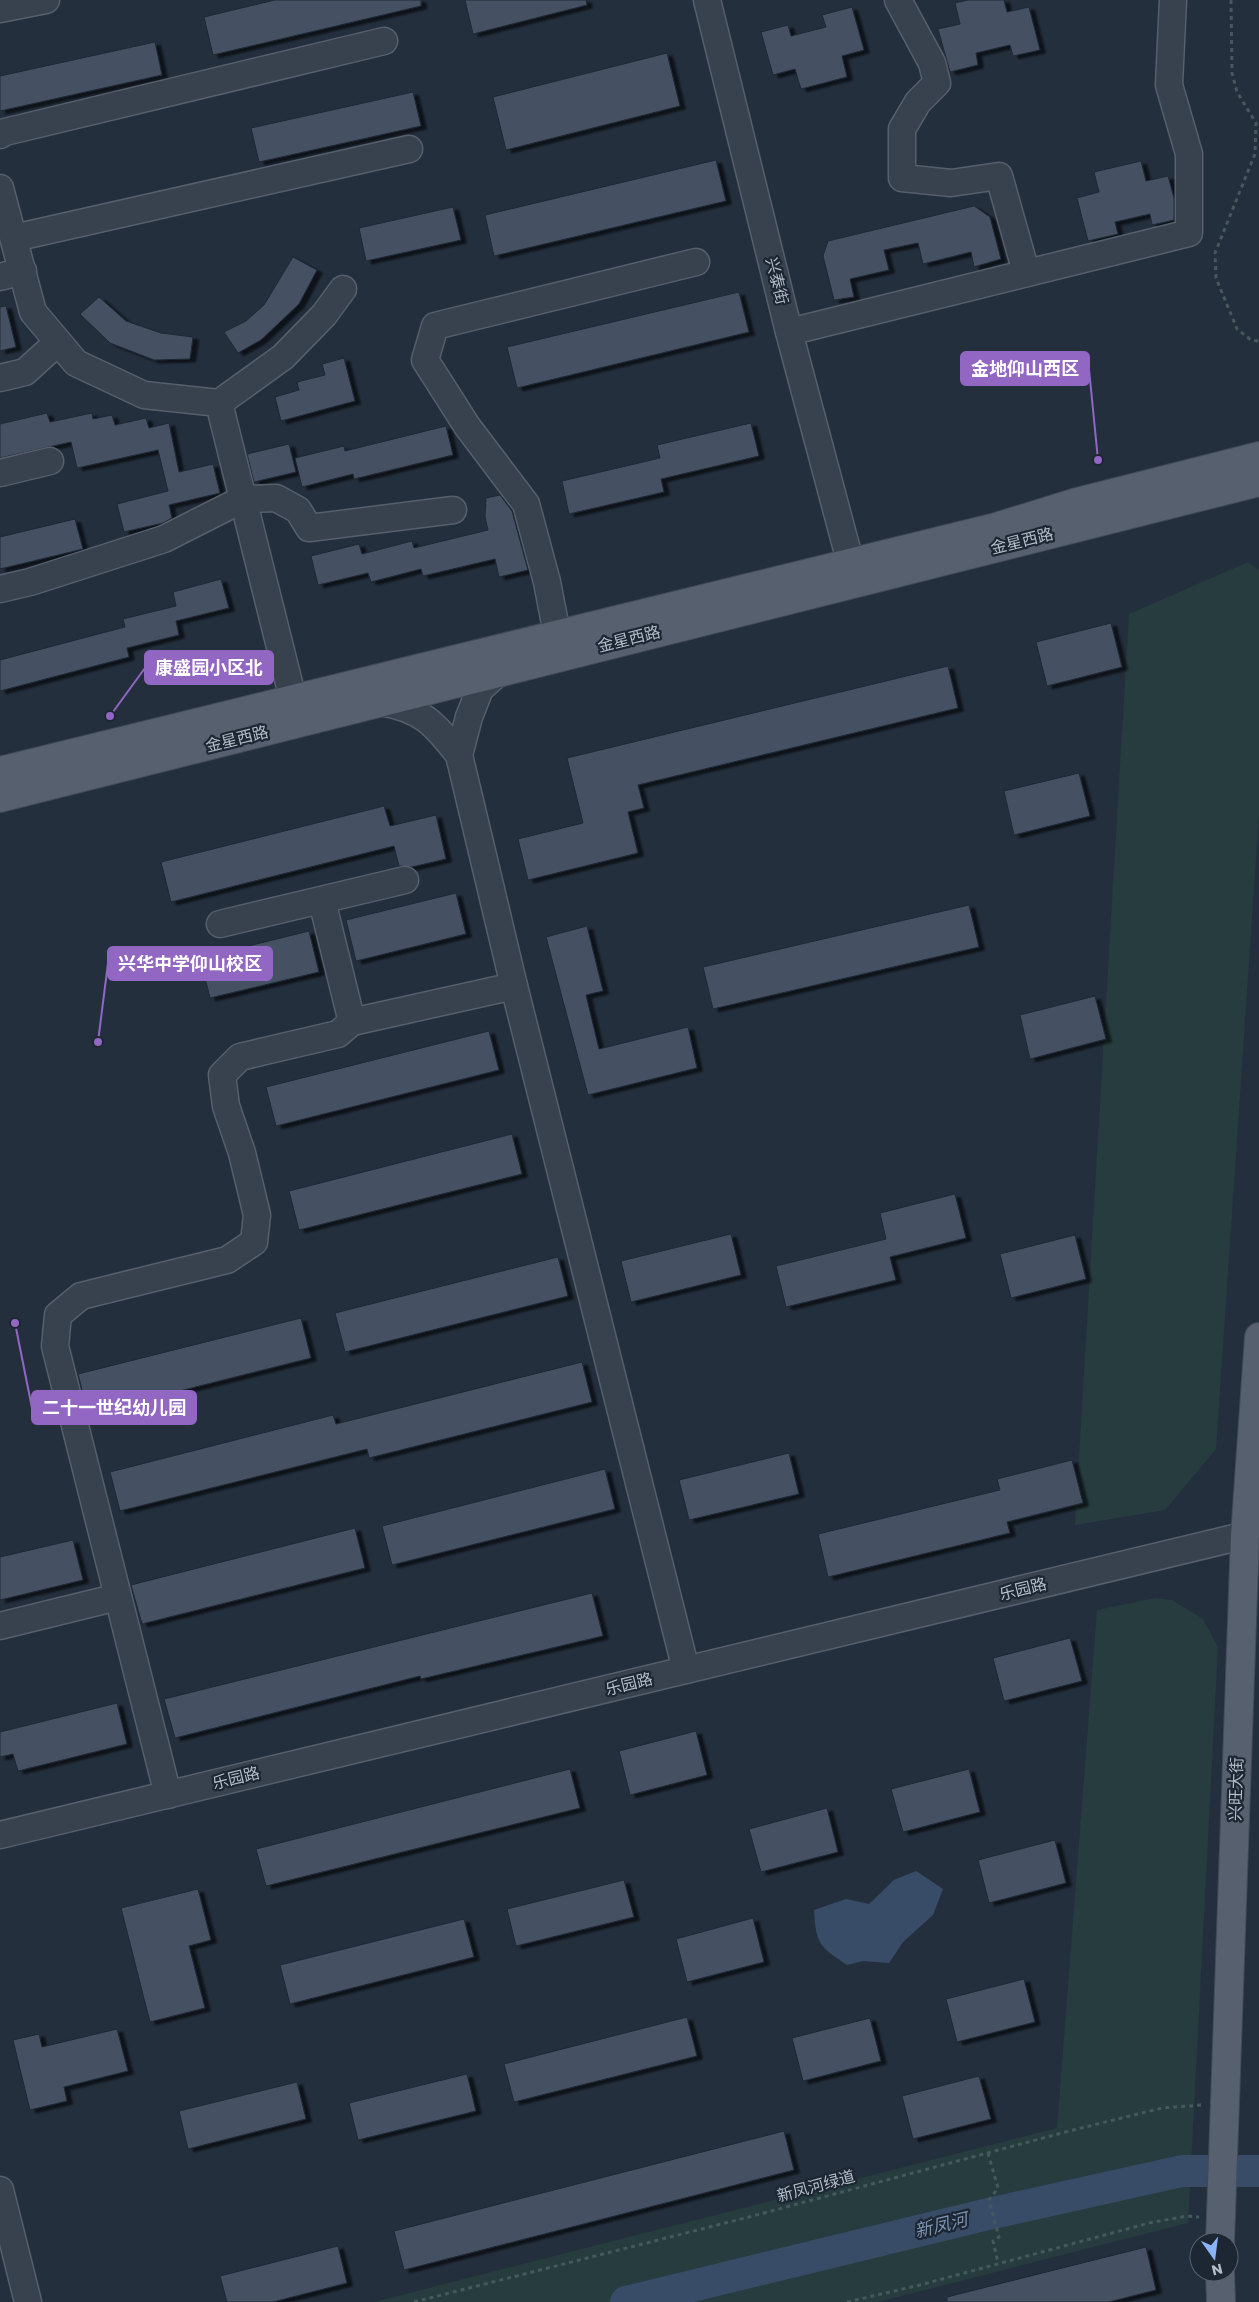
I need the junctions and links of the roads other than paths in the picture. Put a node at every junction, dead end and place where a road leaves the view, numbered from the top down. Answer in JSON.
{"nodes":[{"id":1,"x":46,"y":0,"type":"edge"},
{"id":2,"x":707,"y":0,"type":"edge"},
{"id":3,"x":898,"y":0,"type":"edge"},
{"id":4,"x":1173,"y":0,"type":"edge"},
{"id":5,"x":0,"y":9,"type":"edge"},
{"id":6,"x":384,"y":41,"type":"dead end"},
{"id":7,"x":0,"y":135,"type":"edge"},
{"id":8,"x":409,"y":149,"type":"dead end"},
{"id":9,"x":0,"y":188,"type":"edge"},
{"id":10,"x":14,"y":238,"type":"junction"},
{"id":11,"x":696,"y":262,"type":"dead end"},
{"id":12,"x":1026,"y":272,"type":"junction"},
{"id":13,"x":11,"y":274,"type":"edge"},
{"id":14,"x":344,"y":289,"type":"dead end"},
{"id":15,"x":789,"y":332,"type":"junction"},
{"id":16,"x":58,"y":342,"type":"junction"},
{"id":17,"x":0,"y":378,"type":"edge"},
{"id":18,"x":219,"y":403,"type":"junction"},
{"id":19,"x":1259,"y":456,"type":"edge"},
{"id":20,"x":50,"y":460,"type":"dead end"},
{"id":21,"x":0,"y":473,"type":"edge"},
{"id":22,"x":1259,"y":482,"type":"edge"},
{"id":23,"x":243,"y":499,"type":"junction"},
{"id":24,"x":452,"y":510,"type":"dead end"},
{"id":25,"x":850,"y":562,"type":"junction"},
{"id":26,"x":0,"y":589,"type":"edge"},
{"id":27,"x":558,"y":634,"type":"junction"},
{"id":28,"x":500,"y":671,"type":"junction"},
{"id":29,"x":294,"y":699,"type":"junction"},
{"id":30,"x":380,"y":702,"type":"junction"},
{"id":31,"x":459,"y":755,"type":"junction"},
{"id":32,"x":0,"y":771,"type":"edge"},
{"id":33,"x":0,"y":798,"type":"edge"},
{"id":34,"x":405,"y":880,"type":"dead end"},
{"id":35,"x":322,"y":901,"type":"junction"},
{"id":36,"x":220,"y":924,"type":"dead end"},
{"id":37,"x":514,"y":986,"type":"junction"},
{"id":38,"x":352,"y":1022,"type":"junction"},
{"id":39,"x":1259,"y":1337,"type":"edge"},
{"id":40,"x":1252,"y":1534,"type":"edge"},
{"id":41,"x":118,"y":1597,"type":"junction"},
{"id":42,"x":0,"y":1626,"type":"edge"},
{"id":43,"x":686,"y":1670,"type":"junction"},
{"id":44,"x":168,"y":1795,"type":"junction"},
{"id":45,"x":0,"y":1835,"type":"edge"},
{"id":46,"x":0,"y":2190,"type":"edge"},
{"id":47,"x":1220,"y":2224,"type":"edge"},
{"id":48,"x":28,"y":2302,"type":"edge"}],
"edges":[{"from":1,"to":5,"type":"street"},
{"from":2,"to":15,"type":"street","name":"兴泰街"},
{"from":3,"to":12,"type":"street"},
{"from":4,"to":12,"type":"street"},
{"from":6,"to":7,"type":"street"},
{"from":8,"to":10,"type":"street"},
{"from":9,"to":10,"type":"street"},
{"from":10,"to":13,"type":"street"},
{"from":11,"to":27,"type":"street"},
{"from":12,"to":15,"type":"street"},
{"from":13,"to":16,"type":"street"},
{"from":14,"to":18,"type":"street"},
{"from":15,"to":25,"type":"street","name":"兴泰街"},
{"from":16,"to":17,"type":"street"},
{"from":16,"to":18,"type":"street"},
{"from":18,"to":23,"type":"street"},
{"from":19,"to":25,"type":"main road","name":"金星西路"},
{"from":20,"to":21,"type":"street"},
{"from":22,"to":28,"type":"main road","name":"金星西路"},
{"from":23,"to":24,"type":"street"},
{"from":23,"to":26,"type":"street"},
{"from":23,"to":29,"type":"street"},
{"from":25,"to":27,"type":"main road","name":"金星西路"},
{"from":27,"to":29,"type":"main road","name":"金星西路"},
{"from":28,"to":30,"type":"main road","name":"金星西路"},
{"from":28,"to":31,"type":"street"},
{"from":29,"to":32,"type":"main road","name":"金星西路"},
{"from":30,"to":31,"type":"street"},
{"from":30,"to":33,"type":"main road","name":"金星西路"},
{"from":31,"to":37,"type":"street"},
{"from":34,"to":35,"type":"street"},
{"from":35,"to":36,"type":"street"},
{"from":35,"to":38,"type":"street"},
{"from":37,"to":38,"type":"street"},
{"from":37,"to":43,"type":"street"},
{"from":38,"to":41,"type":"street"},
{"from":39,"to":40,"type":"main road","name":"兴旺大街"},
{"from":40,"to":43,"type":"street","name":"乐园路"},
{"from":40,"to":47,"type":"main road","name":"兴旺大街"},
{"from":41,"to":42,"type":"street"},
{"from":41,"to":44,"type":"street"},
{"from":43,"to":44,"type":"street","name":"乐园路"},
{"from":44,"to":45,"type":"street","name":"乐园路"},
{"from":46,"to":48,"type":"street"}]}
